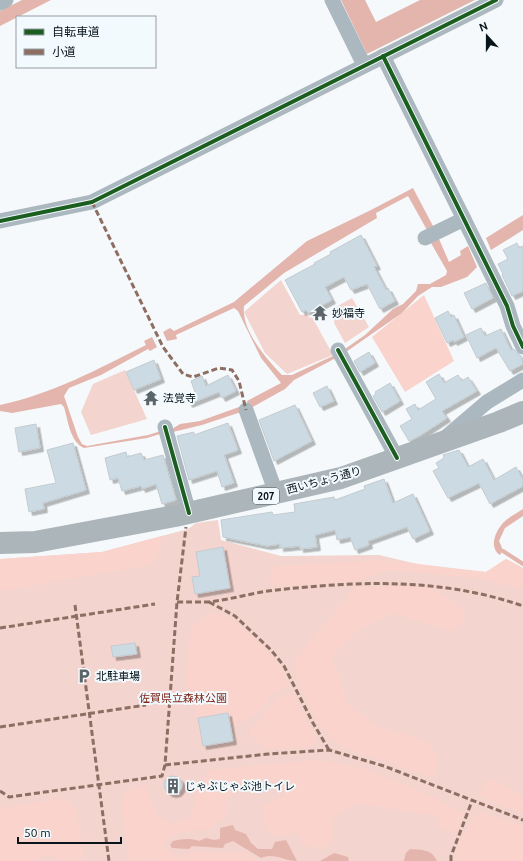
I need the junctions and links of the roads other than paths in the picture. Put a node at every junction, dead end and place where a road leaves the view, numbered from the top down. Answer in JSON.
{"nodes":[{"id":1,"x":6,"y":0,"type":"edge"},
{"id":2,"x":332,"y":0,"type":"edge"},
{"id":3,"x":496,"y":0,"type":"edge"},
{"id":4,"x":0,"y":3,"type":"edge"},
{"id":5,"x":383,"y":56,"type":"junction"},
{"id":6,"x":364,"y":65,"type":"junction"},
{"id":7,"x":464,"y":219,"type":"junction"},
{"id":8,"x":0,"y":221,"type":"edge"},
{"id":9,"x":431,"y":235,"type":"dead end"},
{"id":10,"x":523,"y":347,"type":"edge"},
{"id":11,"x":340,"y":354,"type":"dead end"},
{"id":12,"x":523,"y":380,"type":"edge"},
{"id":13,"x":246,"y":410,"type":"dead end"},
{"id":14,"x":523,"y":412,"type":"edge"},
{"id":15,"x":166,"y":431,"type":"dead end"},
{"id":16,"x":438,"y":444,"type":"junction"},
{"id":17,"x":396,"y":458,"type":"junction"},
{"id":18,"x":276,"y":493,"type":"junction"},
{"id":19,"x":189,"y":513,"type":"junction"},
{"id":20,"x":0,"y":543,"type":"edge"}],
"edges":[{"from":1,"to":4,"type":"street"},
{"from":2,"to":6,"type":"street"},
{"from":3,"to":5,"type":"street"},
{"from":5,"to":6,"type":"street"},
{"from":5,"to":7,"type":"street"},
{"from":6,"to":8,"type":"street"},
{"from":7,"to":9,"type":"street"},
{"from":7,"to":10,"type":"street"},
{"from":11,"to":17,"type":"street"},
{"from":12,"to":16,"type":"street"},
{"from":13,"to":18,"type":"street"},
{"from":14,"to":16,"type":"highway","name":"西いちょう通り","number":"207"},
{"from":15,"to":19,"type":"street"},
{"from":16,"to":17,"type":"highway","name":"西いちょう通り","number":"207"},
{"from":17,"to":18,"type":"highway","name":"西いちょう通り","number":"207"},
{"from":18,"to":19,"type":"highway","name":"西いちょう通り","number":"207"},
{"from":19,"to":20,"type":"highway","name":"西いちょう通り","number":"207"}]}
